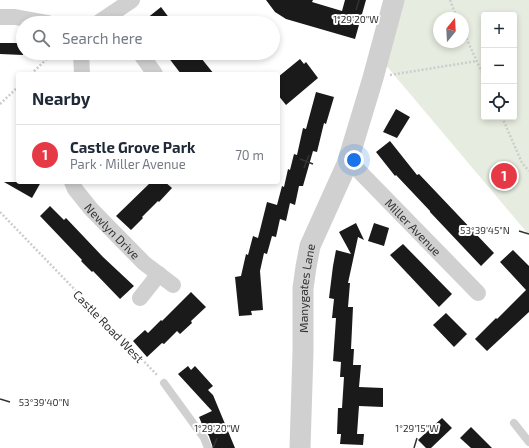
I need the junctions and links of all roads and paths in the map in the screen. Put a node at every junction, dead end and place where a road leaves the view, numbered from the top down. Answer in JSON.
{"nodes":[{"id":1,"x":132,"y":0,"type":"edge"},
{"id":2,"x":394,"y":0,"type":"edge"},
{"id":3,"x":450,"y":0,"type":"edge"},
{"id":4,"x":455,"y":12,"type":"edge"},
{"id":5,"x":118,"y":16,"type":"edge"},
{"id":6,"x":0,"y":18,"type":"edge"},
{"id":7,"x":16,"y":18,"type":"edge"},
{"id":8,"x":469,"y":44,"type":"edge"},
{"id":9,"x":46,"y":60,"type":"edge"},
{"id":10,"x":81,"y":60,"type":"edge"},
{"id":11,"x":145,"y":60,"type":"edge"},
{"id":12,"x":477,"y":61,"type":"junction"},
{"id":13,"x":481,"y":70,"type":"edge"},
{"id":14,"x":33,"y":72,"type":"edge"},
{"id":15,"x":82,"y":72,"type":"edge"},
{"id":16,"x":154,"y":72,"type":"edge"},
{"id":17,"x":373,"y":78,"type":"junction"},
{"id":18,"x":16,"y":89,"type":"edge"},
{"id":19,"x":0,"y":104,"type":"edge"},
{"id":20,"x":503,"y":120,"type":"edge"},
{"id":21,"x":347,"y":164,"type":"junction"},
{"id":22,"x":529,"y":171,"type":"edge"},
{"id":23,"x":73,"y":184,"type":"edge"},
{"id":24,"x":0,"y":212,"type":"edge"},
{"id":25,"x":159,"y":274,"type":"junction"},
{"id":26,"x":173,"y":286,"type":"dead end"},
{"id":27,"x":478,"y":293,"type":"dead end"},
{"id":28,"x":140,"y":298,"type":"dead end"},
{"id":29,"x":164,"y":383,"type":"joint"},
{"id":30,"x":514,"y":423,"type":"dead end"},
{"id":31,"x":529,"y":442,"type":"edge"},
{"id":32,"x":208,"y":448,"type":"edge"},
{"id":33,"x":300,"y":448,"type":"edge"}],
"edges":[{"from":1,"to":5,"type":"street"},
{"from":2,"to":17,"type":"street","name":"Manygates Lane"},
{"from":3,"to":4,"type":"path"},
{"from":6,"to":7,"type":"street"},
{"from":8,"to":12,"type":"path"},
{"from":9,"to":14,"type":"path"},
{"from":10,"to":15,"type":"street"},
{"from":11,"to":16,"type":"street"},
{"from":12,"to":13,"type":"path"},
{"from":12,"to":17,"type":"path"},
{"from":17,"to":21,"type":"street","name":"Manygates Lane"},
{"from":18,"to":19,"type":"path"},
{"from":20,"to":22,"type":"path"},
{"from":21,"to":27,"type":"street","name":"Miller Avenue"},
{"from":21,"to":33,"type":"street","name":"Manygates Lane"},
{"from":23,"to":25,"type":"street","name":"Newlyn Drive"},
{"from":24,"to":29,"type":"path","name":"Castle Road West"},
{"from":25,"to":26,"type":"street","name":"Newlyn Drive"},
{"from":25,"to":28,"type":"street"},
{"from":29,"to":32,"type":"lane"},
{"from":30,"to":31,"type":"lane"}]}
